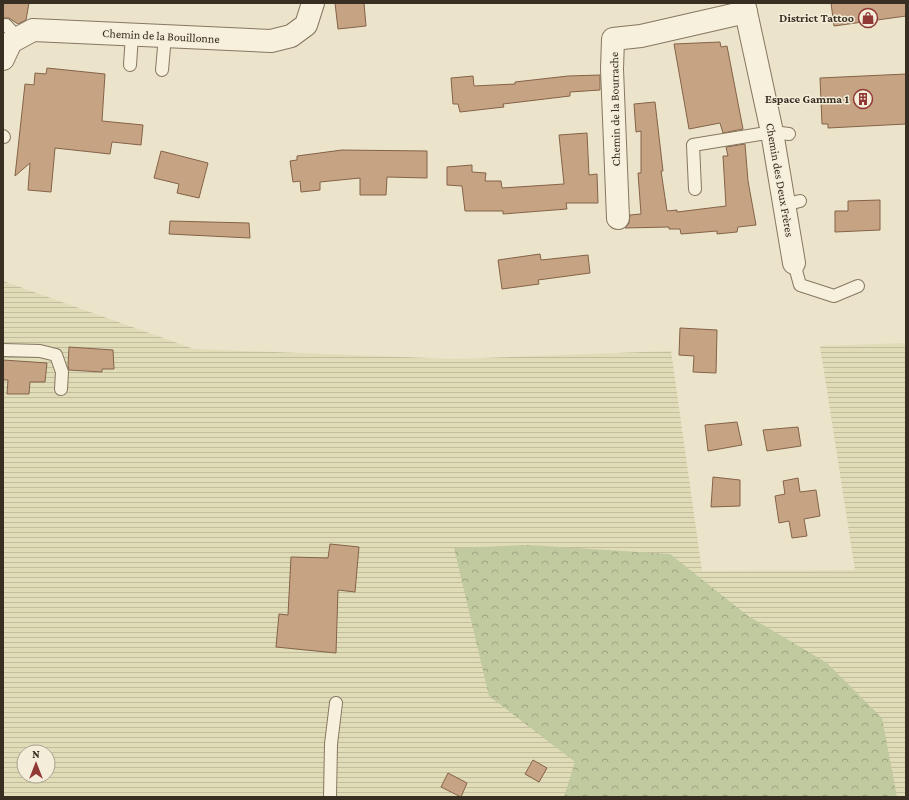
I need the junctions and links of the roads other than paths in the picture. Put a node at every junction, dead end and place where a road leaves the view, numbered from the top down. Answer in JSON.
{"nodes":[{"id":1,"x":312,"y":3,"type":"edge"},
{"id":2,"x":745,"y":8,"type":"edge"},
{"id":3,"x":132,"y":35,"type":"junction"},
{"id":4,"x":165,"y":36,"type":"junction"},
{"id":5,"x":3,"y":59,"type":"edge"},
{"id":6,"x":130,"y":65,"type":"dead end"},
{"id":7,"x":162,"y":70,"type":"dead end"},
{"id":8,"x":781,"y":133,"type":"junction"},
{"id":9,"x":695,"y":189,"type":"dead end"},
{"id":10,"x":618,"y":218,"type":"dead end"},
{"id":11,"x":794,"y":263,"type":"joint"},
{"id":12,"x":858,"y":286,"type":"dead end"},
{"id":13,"x":3,"y":350,"type":"edge"},
{"id":14,"x":61,"y":389,"type":"dead end"},
{"id":15,"x":336,"y":702,"type":"dead end"},
{"id":16,"x":330,"y":797,"type":"edge"}],
"edges":[{"from":1,"to":4,"type":"street","name":"Chemin de la Bouillonne"},
{"from":2,"to":8,"type":"street","name":"Chemin des Deux Frères"},
{"from":2,"to":10,"type":"street","name":"Chemin de la Bourrache"},
{"from":3,"to":4,"type":"street","name":"Chemin de la Bouillonne"},
{"from":3,"to":5,"type":"street","name":"Chemin de la Bouillonne"},
{"from":3,"to":6,"type":"lane"},
{"from":4,"to":7,"type":"lane"},
{"from":8,"to":9,"type":"lane"},
{"from":8,"to":11,"type":"street","name":"Chemin des Deux Frères"},
{"from":11,"to":12,"type":"lane"},
{"from":13,"to":14,"type":"lane"},
{"from":15,"to":16,"type":"lane"}]}
